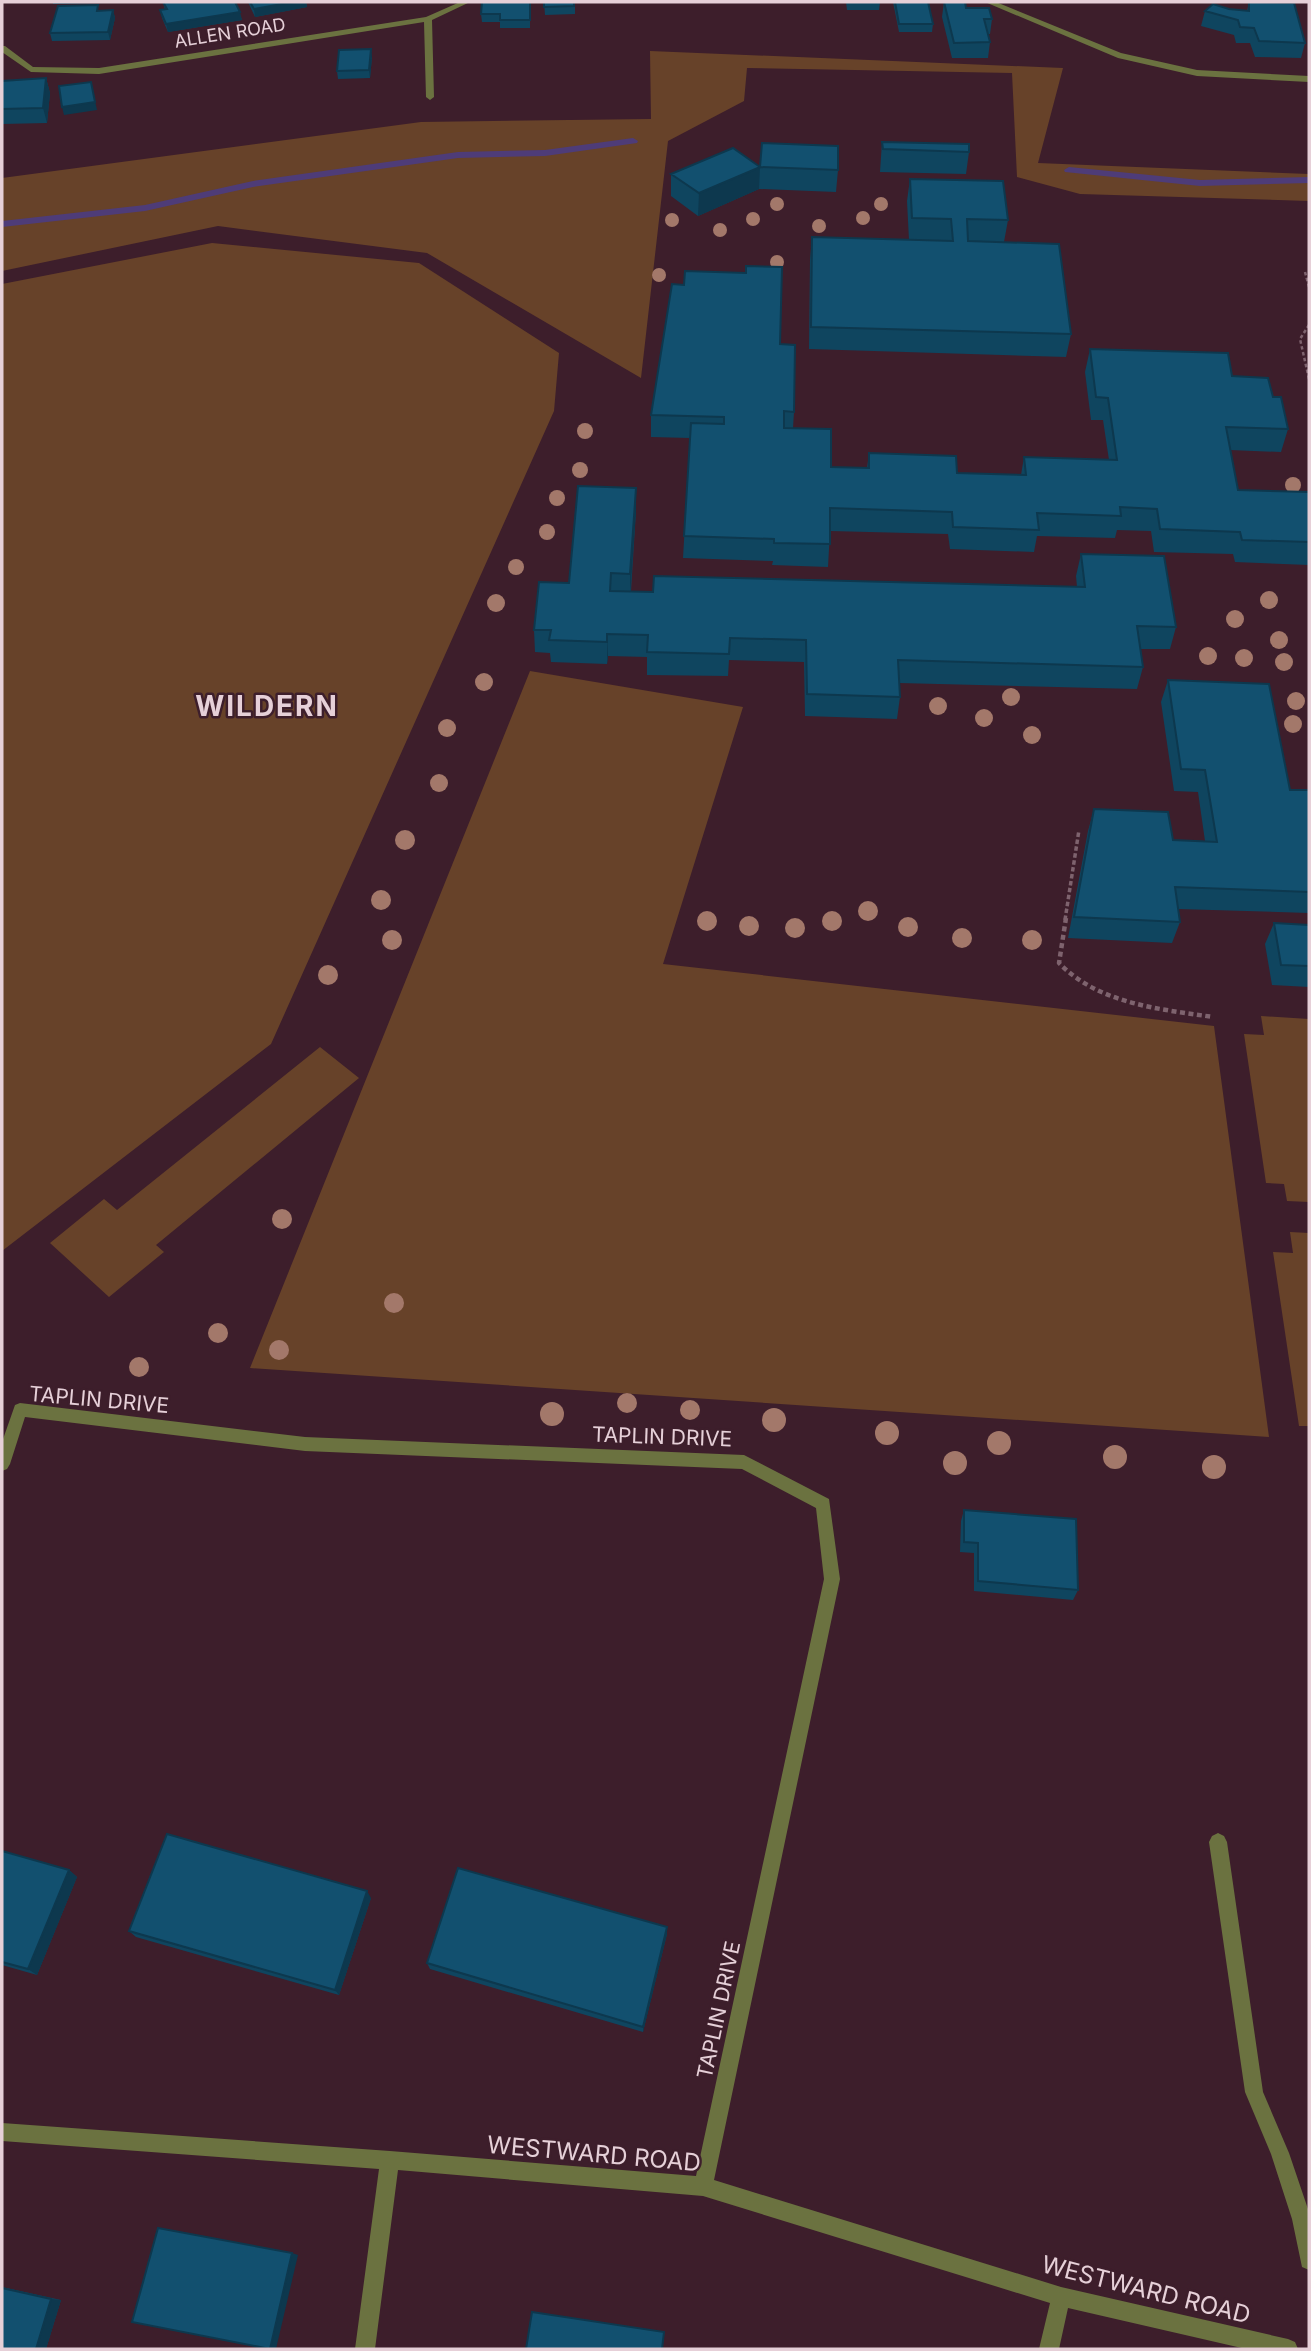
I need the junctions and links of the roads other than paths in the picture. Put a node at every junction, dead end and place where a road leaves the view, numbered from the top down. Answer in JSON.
{"nodes":[{"id":1,"x":466,"y":2,"type":"edge"},
{"id":2,"x":989,"y":2,"type":"edge"},
{"id":3,"x":428,"y":19,"type":"junction"},
{"id":4,"x":2,"y":48,"type":"edge"},
{"id":5,"x":1309,"y":79,"type":"edge"},
{"id":6,"x":430,"y":97,"type":"dead end"},
{"id":7,"x":2,"y":1464,"type":"edge"},
{"id":8,"x":1218,"y":1842,"type":"dead end"},
{"id":9,"x":2,"y":2132,"type":"edge"},
{"id":10,"x":390,"y":2160,"type":"junction"},
{"id":11,"x":703,"y":2186,"type":"junction"},
{"id":12,"x":1309,"y":2260,"type":"edge"},
{"id":13,"x":1060,"y":2297,"type":"junction"},
{"id":14,"x":365,"y":2349,"type":"edge"},
{"id":15,"x":1049,"y":2349,"type":"edge"},
{"id":16,"x":1288,"y":2349,"type":"edge"}],
"edges":[{"from":1,"to":3,"type":"street","name":"ALLEN ROAD"},
{"from":2,"to":5,"type":"street"},
{"from":3,"to":4,"type":"street","name":"ALLEN ROAD"},
{"from":3,"to":6,"type":"street"},
{"from":7,"to":11,"type":"street","name":"TAPLIN DRIVE"},
{"from":8,"to":12,"type":"street"},
{"from":9,"to":10,"type":"street","name":"WESTWARD ROAD"},
{"from":10,"to":11,"type":"street","name":"WESTWARD ROAD"},
{"from":10,"to":14,"type":"street"},
{"from":11,"to":13,"type":"street","name":"WESTWARD ROAD"},
{"from":13,"to":15,"type":"street"},
{"from":13,"to":16,"type":"street","name":"WESTWARD ROAD"}]}
